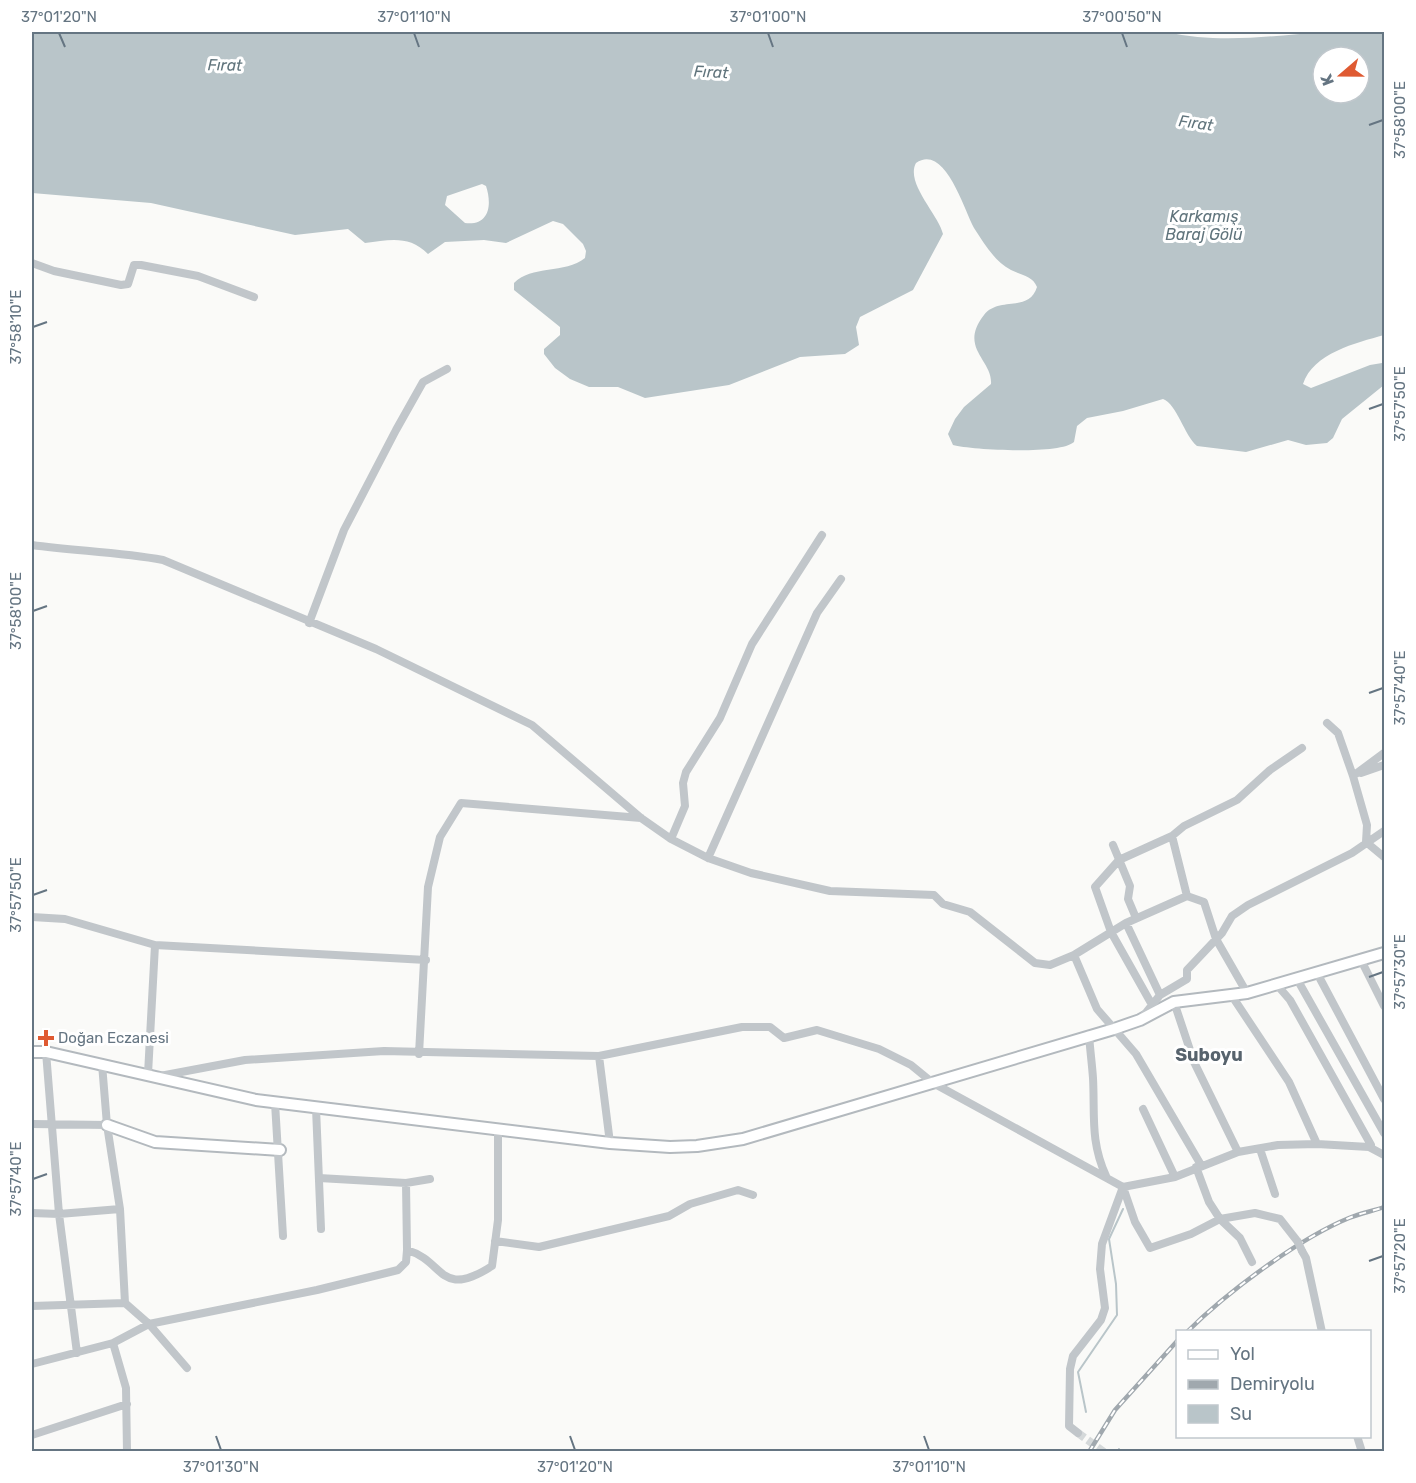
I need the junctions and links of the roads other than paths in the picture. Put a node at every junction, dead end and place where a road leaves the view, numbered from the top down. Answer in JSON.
{"nodes":[{"id":1,"x":32,"y":263,"type":"edge"},
{"id":2,"x":254,"y":297,"type":"dead end"},
{"id":3,"x":447,"y":369,"type":"dead end"},
{"id":4,"x":822,"y":535,"type":"dead end"},
{"id":5,"x":32,"y":545,"type":"edge"},
{"id":6,"x":841,"y":579,"type":"dead end"},
{"id":7,"x":309,"y":623,"type":"junction"},
{"id":8,"x":1326,"y":723,"type":"dead end"},
{"id":9,"x":1302,"y":748,"type":"dead end"},
{"id":10,"x":1384,"y":753,"type":"edge"},
{"id":11,"x":1384,"y":765,"type":"edge"},
{"id":12,"x":1353,"y":776,"type":"junction"},
{"id":13,"x":641,"y":818,"type":"junction"},
{"id":14,"x":1384,"y":831,"type":"edge"},
{"id":15,"x":1172,"y":836,"type":"junction"},
{"id":16,"x":671,"y":839,"type":"junction"},
{"id":17,"x":1366,"y":842,"type":"junction"},
{"id":18,"x":1113,"y":845,"type":"dead end"},
{"id":19,"x":1384,"y":857,"type":"edge"},
{"id":20,"x":708,"y":858,"type":"junction"},
{"id":21,"x":1119,"y":860,"type":"junction"},
{"id":22,"x":1187,"y":896,"type":"junction"},
{"id":23,"x":32,"y":917,"type":"edge"},
{"id":24,"x":1136,"y":918,"type":"junction"},
{"id":25,"x":1126,"y":923,"type":"junction"},
{"id":26,"x":1111,"y":932,"type":"junction"},
{"id":27,"x":1216,"y":939,"type":"junction"},
{"id":28,"x":155,"y":945,"type":"junction"},
{"id":29,"x":1384,"y":953,"type":"edge"},
{"id":30,"x":1074,"y":955,"type":"junction"},
{"id":31,"x":426,"y":960,"type":"junction"},
{"id":32,"x":1361,"y":960,"type":"junction"},
{"id":33,"x":1317,"y":973,"type":"junction"},
{"id":34,"x":1297,"y":979,"type":"junction"},
{"id":35,"x":1277,"y":985,"type":"junction"},
{"id":36,"x":1247,"y":993,"type":"junction"},
{"id":37,"x":1160,"y":995,"type":"junction"},
{"id":38,"x":1232,"y":996,"type":"junction"},
{"id":39,"x":1174,"y":1002,"type":"junction"},
{"id":40,"x":1151,"y":1003,"type":"junction"},
{"id":41,"x":1384,"y":1006,"type":"edge"},
{"id":42,"x":1140,"y":1020,"type":"junction"},
{"id":43,"x":1114,"y":1029,"type":"junction"},
{"id":44,"x":1089,"y":1035,"type":"junction"},
{"id":45,"x":32,"y":1052,"type":"edge"},
{"id":46,"x":46,"y":1052,"type":"junction"},
{"id":47,"x":419,"y":1054,"type":"junction"},
{"id":48,"x":599,"y":1056,"type":"junction"},
{"id":49,"x":102,"y":1064,"type":"junction"},
{"id":50,"x":152,"y":1075,"type":"junction"},
{"id":51,"x":933,"y":1083,"type":"junction"},
{"id":52,"x":1384,"y":1099,"type":"edge"},
{"id":53,"x":275,"y":1103,"type":"junction"},
{"id":54,"x":316,"y":1108,"type":"junction"},
{"id":55,"x":1143,"y":1109,"type":"dead end"},
{"id":56,"x":53,"y":1123,"type":"junction"},
{"id":57,"x":32,"y":1124,"type":"edge"},
{"id":58,"x":107,"y":1125,"type":"junction"},
{"id":59,"x":498,"y":1129,"type":"junction"},
{"id":60,"x":1384,"y":1133,"type":"edge"},
{"id":61,"x":610,"y":1143,"type":"junction"},
{"id":62,"x":1317,"y":1144,"type":"junction"},
{"id":63,"x":1369,"y":1147,"type":"junction"},
{"id":64,"x":1260,"y":1149,"type":"junction"},
{"id":65,"x":280,"y":1150,"type":"junction"},
{"id":66,"x":1238,"y":1152,"type":"junction"},
{"id":67,"x":1384,"y":1155,"type":"edge"},
{"id":68,"x":1199,"y":1166,"type":"junction"},
{"id":69,"x":1106,"y":1176,"type":"junction"},
{"id":70,"x":1175,"y":1177,"type":"junction"},
{"id":71,"x":319,"y":1179,"type":"junction"},
{"id":72,"x":430,"y":1179,"type":"dead end"},
{"id":73,"x":406,"y":1183,"type":"junction"},
{"id":74,"x":1123,"y":1187,"type":"junction"},
{"id":75,"x":1275,"y":1194,"type":"dead end"},
{"id":76,"x":753,"y":1195,"type":"dead end"},
{"id":77,"x":120,"y":1209,"type":"junction"},
{"id":78,"x":32,"y":1213,"type":"edge"},
{"id":79,"x":59,"y":1214,"type":"junction"},
{"id":80,"x":1220,"y":1219,"type":"junction"},
{"id":81,"x":321,"y":1229,"type":"dead end"},
{"id":82,"x":283,"y":1236,"type":"dead end"},
{"id":83,"x":495,"y":1241,"type":"junction"},
{"id":84,"x":407,"y":1250,"type":"junction"},
{"id":85,"x":1252,"y":1262,"type":"dead end"},
{"id":86,"x":125,"y":1303,"type":"junction"},
{"id":87,"x":71,"y":1305,"type":"junction"},
{"id":88,"x":32,"y":1306,"type":"edge"},
{"id":89,"x":149,"y":1324,"type":"junction"},
{"id":90,"x":1322,"y":1330,"type":"edge"},
{"id":91,"x":114,"y":1343,"type":"junction"},
{"id":92,"x":77,"y":1353,"type":"junction"},
{"id":93,"x":32,"y":1364,"type":"edge"},
{"id":94,"x":187,"y":1368,"type":"dead end"},
{"id":95,"x":127,"y":1404,"type":"junction"},
{"id":96,"x":1078,"y":1433,"type":"tunnel mouth"},
{"id":97,"x":32,"y":1436,"type":"edge"},
{"id":98,"x":1356,"y":1438,"type":"edge"},
{"id":99,"x":127,"y":1452,"type":"edge"},
{"id":100,"x":1362,"y":1452,"type":"edge"}],
"edges":[{"from":1,"to":2,"type":"street"},
{"from":3,"to":7,"type":"street"},
{"from":4,"to":16,"type":"street"},
{"from":5,"to":7,"type":"street"},
{"from":6,"to":20,"type":"street"},
{"from":7,"to":13,"type":"street"},
{"from":8,"to":12,"type":"street"},
{"from":9,"to":15,"type":"street"},
{"from":10,"to":12,"type":"street"},
{"from":11,"to":12,"type":"street"},
{"from":12,"to":17,"type":"street"},
{"from":13,"to":16,"type":"street"},
{"from":13,"to":31,"type":"street"},
{"from":14,"to":17,"type":"street"},
{"from":15,"to":21,"type":"street"},
{"from":15,"to":22,"type":"street"},
{"from":16,"to":20,"type":"street"},
{"from":17,"to":19,"type":"street"},
{"from":17,"to":27,"type":"street"},
{"from":18,"to":21,"type":"street"},
{"from":20,"to":30,"type":"street"},
{"from":21,"to":24,"type":"street"},
{"from":21,"to":26,"type":"street"},
{"from":22,"to":24,"type":"street"},
{"from":22,"to":27,"type":"street"},
{"from":23,"to":28,"type":"street"},
{"from":24,"to":25,"type":"street"},
{"from":25,"to":26,"type":"street"},
{"from":25,"to":37,"type":"street"},
{"from":26,"to":30,"type":"street"},
{"from":26,"to":40,"type":"street"},
{"from":27,"to":36,"type":"street"},
{"from":27,"to":37,"type":"street"},
{"from":28,"to":31,"type":"street"},
{"from":28,"to":50,"type":"street"},
{"from":29,"to":32,"type":"street"},
{"from":30,"to":43,"type":"street"},
{"from":31,"to":47,"type":"street"},
{"from":32,"to":33,"type":"street"},
{"from":32,"to":41,"type":"street"},
{"from":33,"to":34,"type":"street"},
{"from":33,"to":52,"type":"street"},
{"from":34,"to":35,"type":"street"},
{"from":34,"to":60,"type":"street"},
{"from":35,"to":36,"type":"street"},
{"from":35,"to":63,"type":"street"},
{"from":36,"to":38,"type":"street"},
{"from":37,"to":40,"type":"street"},
{"from":38,"to":39,"type":"street"},
{"from":38,"to":62,"type":"street"},
{"from":39,"to":42,"type":"street"},
{"from":39,"to":66,"type":"street"},
{"from":40,"to":42,"type":"street"},
{"from":42,"to":43,"type":"street"},
{"from":43,"to":44,"type":"street"},
{"from":43,"to":68,"type":"street"},
{"from":44,"to":51,"type":"street"},
{"from":44,"to":69,"type":"street"},
{"from":45,"to":46,"type":"street"},
{"from":46,"to":49,"type":"street"},
{"from":46,"to":56,"type":"street"},
{"from":47,"to":48,"type":"street"},
{"from":47,"to":50,"type":"street"},
{"from":48,"to":51,"type":"street"},
{"from":48,"to":61,"type":"street"},
{"from":49,"to":50,"type":"street"},
{"from":49,"to":58,"type":"street"},
{"from":50,"to":53,"type":"street"},
{"from":51,"to":61,"type":"street"},
{"from":51,"to":69,"type":"street"},
{"from":53,"to":54,"type":"street"},
{"from":53,"to":65,"type":"street"},
{"from":54,"to":59,"type":"street"},
{"from":54,"to":71,"type":"street"},
{"from":55,"to":70,"type":"street"},
{"from":56,"to":57,"type":"street"},
{"from":56,"to":58,"type":"street"},
{"from":56,"to":79,"type":"street"},
{"from":58,"to":65,"type":"street"},
{"from":58,"to":77,"type":"street"},
{"from":59,"to":61,"type":"street"},
{"from":59,"to":83,"type":"street"},
{"from":62,"to":63,"type":"street"},
{"from":62,"to":64,"type":"street"},
{"from":63,"to":67,"type":"street"},
{"from":64,"to":66,"type":"street"},
{"from":64,"to":75,"type":"street"},
{"from":65,"to":82,"type":"street"},
{"from":66,"to":68,"type":"street"},
{"from":68,"to":70,"type":"street"},
{"from":68,"to":80,"type":"street"},
{"from":69,"to":74,"type":"street"},
{"from":70,"to":74,"type":"street"},
{"from":71,"to":73,"type":"street"},
{"from":71,"to":81,"type":"street"},
{"from":72,"to":73,"type":"street"},
{"from":73,"to":84,"type":"street"},
{"from":74,"to":80,"type":"street"},
{"from":74,"to":96,"type":"street"},
{"from":76,"to":83,"type":"street"},
{"from":77,"to":79,"type":"street"},
{"from":77,"to":86,"type":"street"},
{"from":78,"to":79,"type":"street"},
{"from":79,"to":87,"type":"street"},
{"from":80,"to":85,"type":"street"},
{"from":80,"to":90,"type":"street","bridge":true},
{"from":83,"to":84,"type":"street"},
{"from":84,"to":89,"type":"street"},
{"from":86,"to":87,"type":"street"},
{"from":86,"to":89,"type":"street"},
{"from":87,"to":88,"type":"street"},
{"from":87,"to":92,"type":"street"},
{"from":89,"to":91,"type":"street"},
{"from":89,"to":94,"type":"street"},
{"from":91,"to":92,"type":"street"},
{"from":91,"to":95,"type":"street"},
{"from":92,"to":93,"type":"street"},
{"from":95,"to":97,"type":"street"},
{"from":95,"to":99,"type":"street"},
{"from":98,"to":100,"type":"street"}]}
